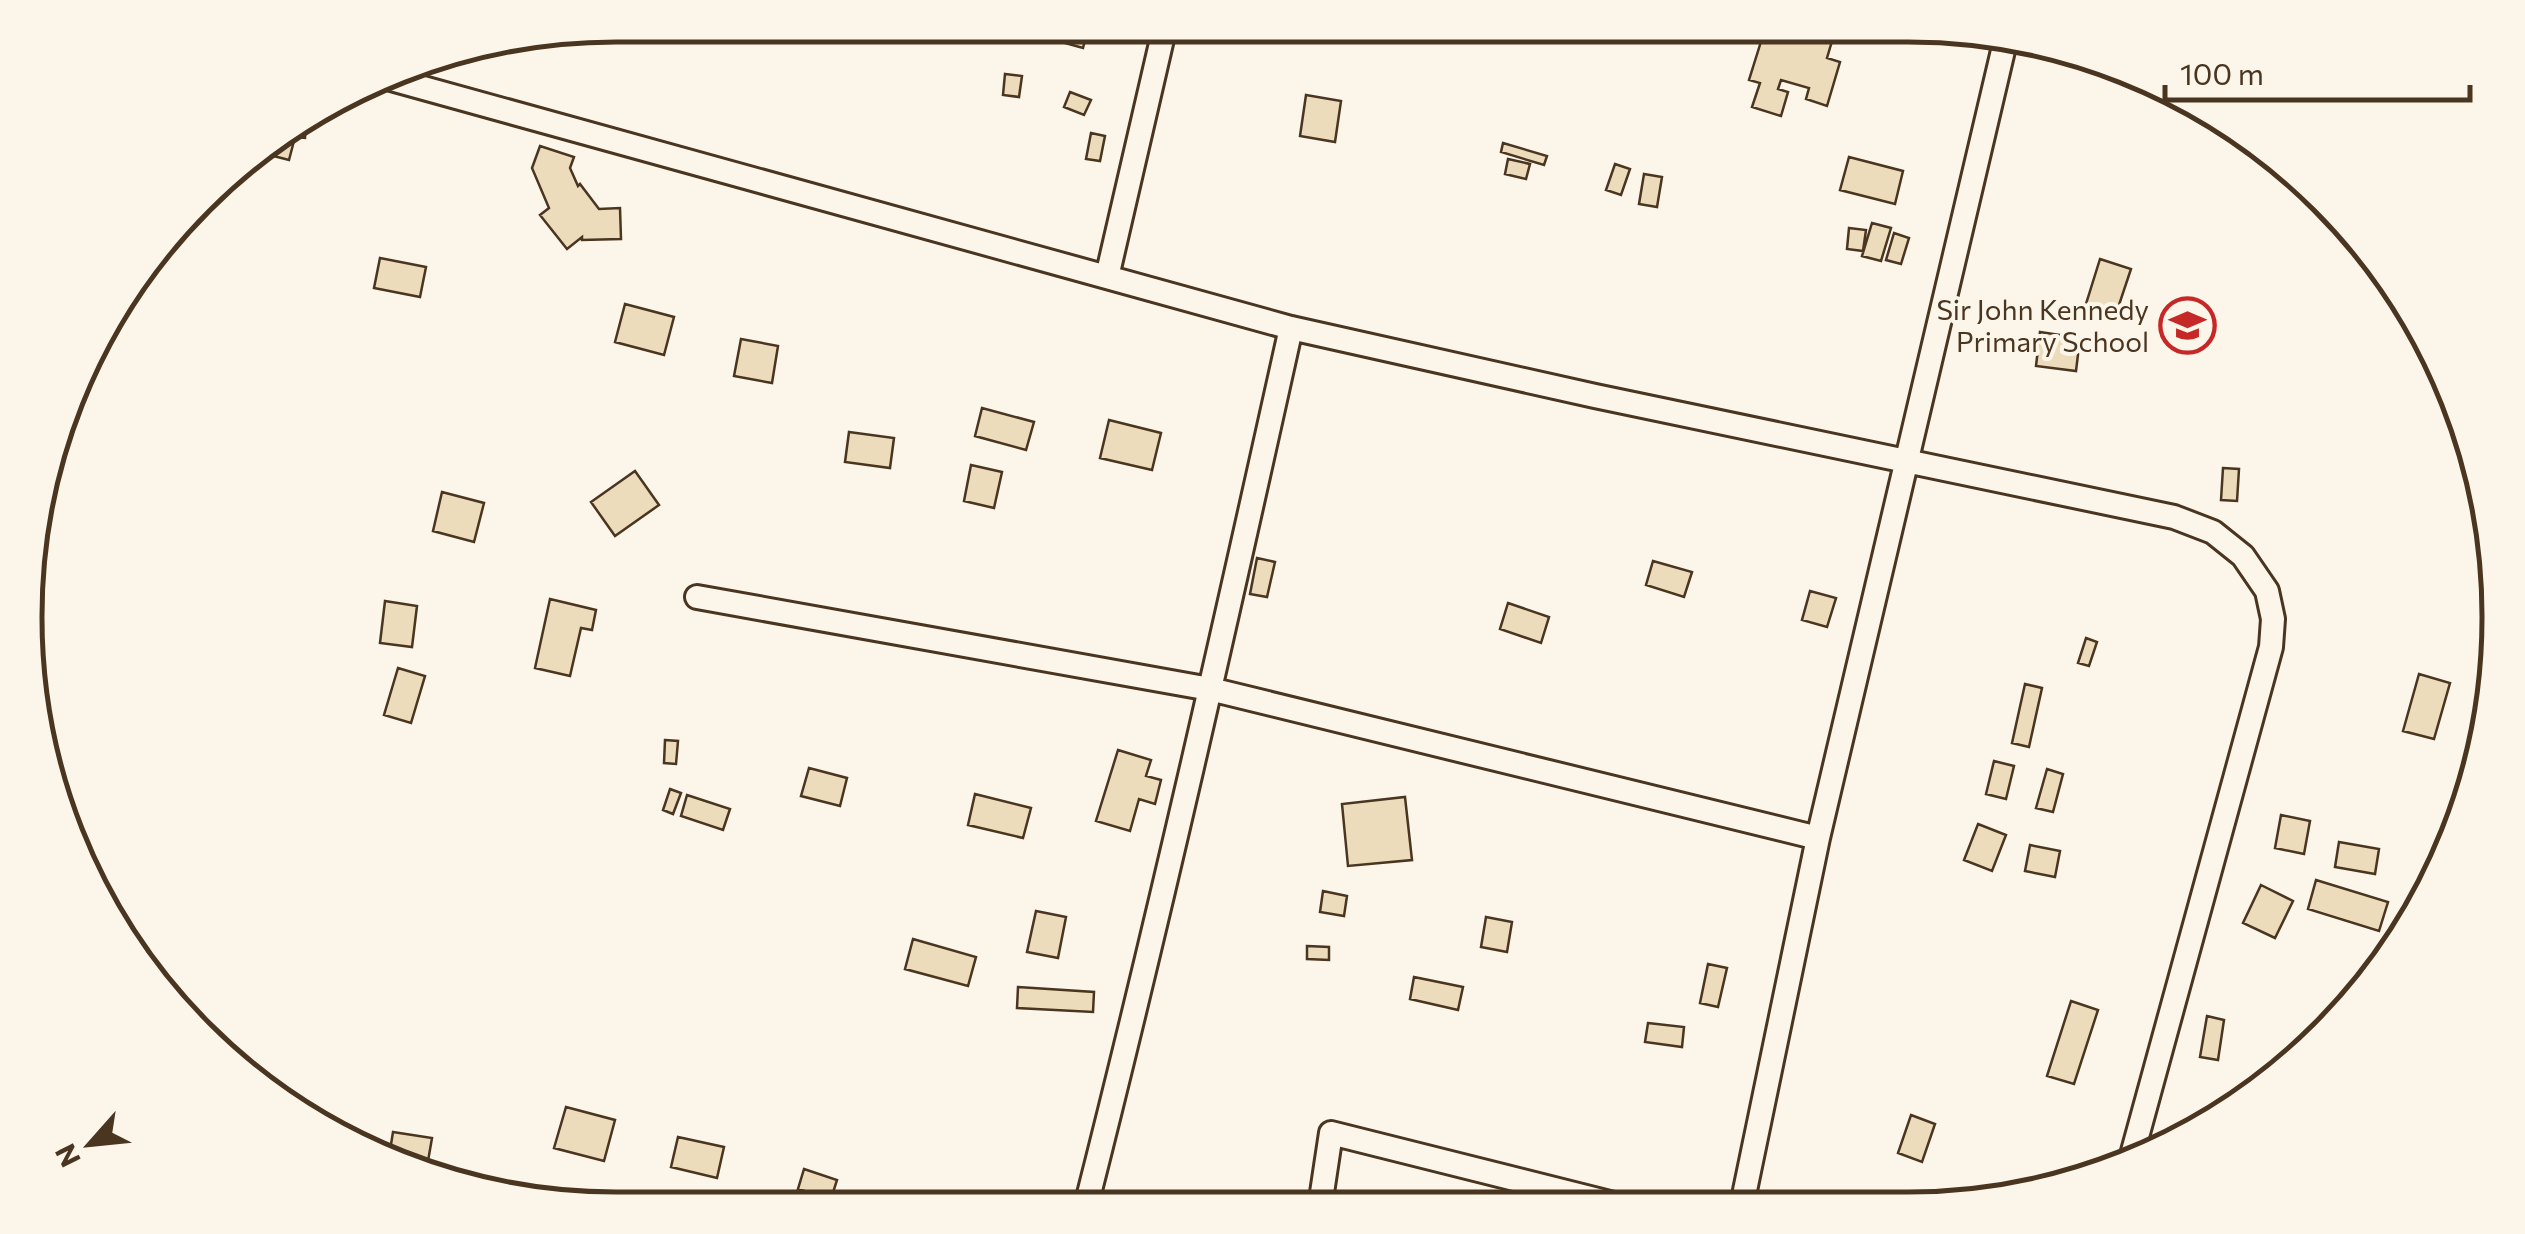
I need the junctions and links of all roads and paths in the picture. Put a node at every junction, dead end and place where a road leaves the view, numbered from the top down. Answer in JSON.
{"nodes":[{"id":1,"x":1161,"y":42,"type":"edge"},
{"id":2,"x":2003,"y":51,"type":"edge"},
{"id":3,"x":405,"y":83,"type":"edge"},
{"id":4,"x":1107,"y":277,"type":"junction"},
{"id":5,"x":1292,"y":328,"type":"junction"},
{"id":6,"x":1908,"y":460,"type":"junction"},
{"id":7,"x":698,"y":597,"type":"dead end"},
{"id":8,"x":1210,"y":689,"type":"junction"},
{"id":9,"x":1818,"y":838,"type":"junction"},
{"id":10,"x":2135,"y":1145,"type":"edge"},
{"id":11,"x":1090,"y":1192,"type":"edge"},
{"id":12,"x":1322,"y":1192,"type":"edge"},
{"id":13,"x":1566,"y":1192,"type":"edge"},
{"id":14,"x":1745,"y":1192,"type":"edge"}],
"edges":[{"from":1,"to":4,"type":"street"},
{"from":2,"to":6,"type":"street"},
{"from":3,"to":4,"type":"street"},
{"from":4,"to":5,"type":"street"},
{"from":5,"to":6,"type":"street"},
{"from":5,"to":8,"type":"street"},
{"from":6,"to":9,"type":"street"},
{"from":6,"to":10,"type":"street"},
{"from":7,"to":8,"type":"street"},
{"from":8,"to":9,"type":"street"},
{"from":8,"to":11,"type":"street"},
{"from":9,"to":14,"type":"street"},
{"from":12,"to":13,"type":"street"}]}
